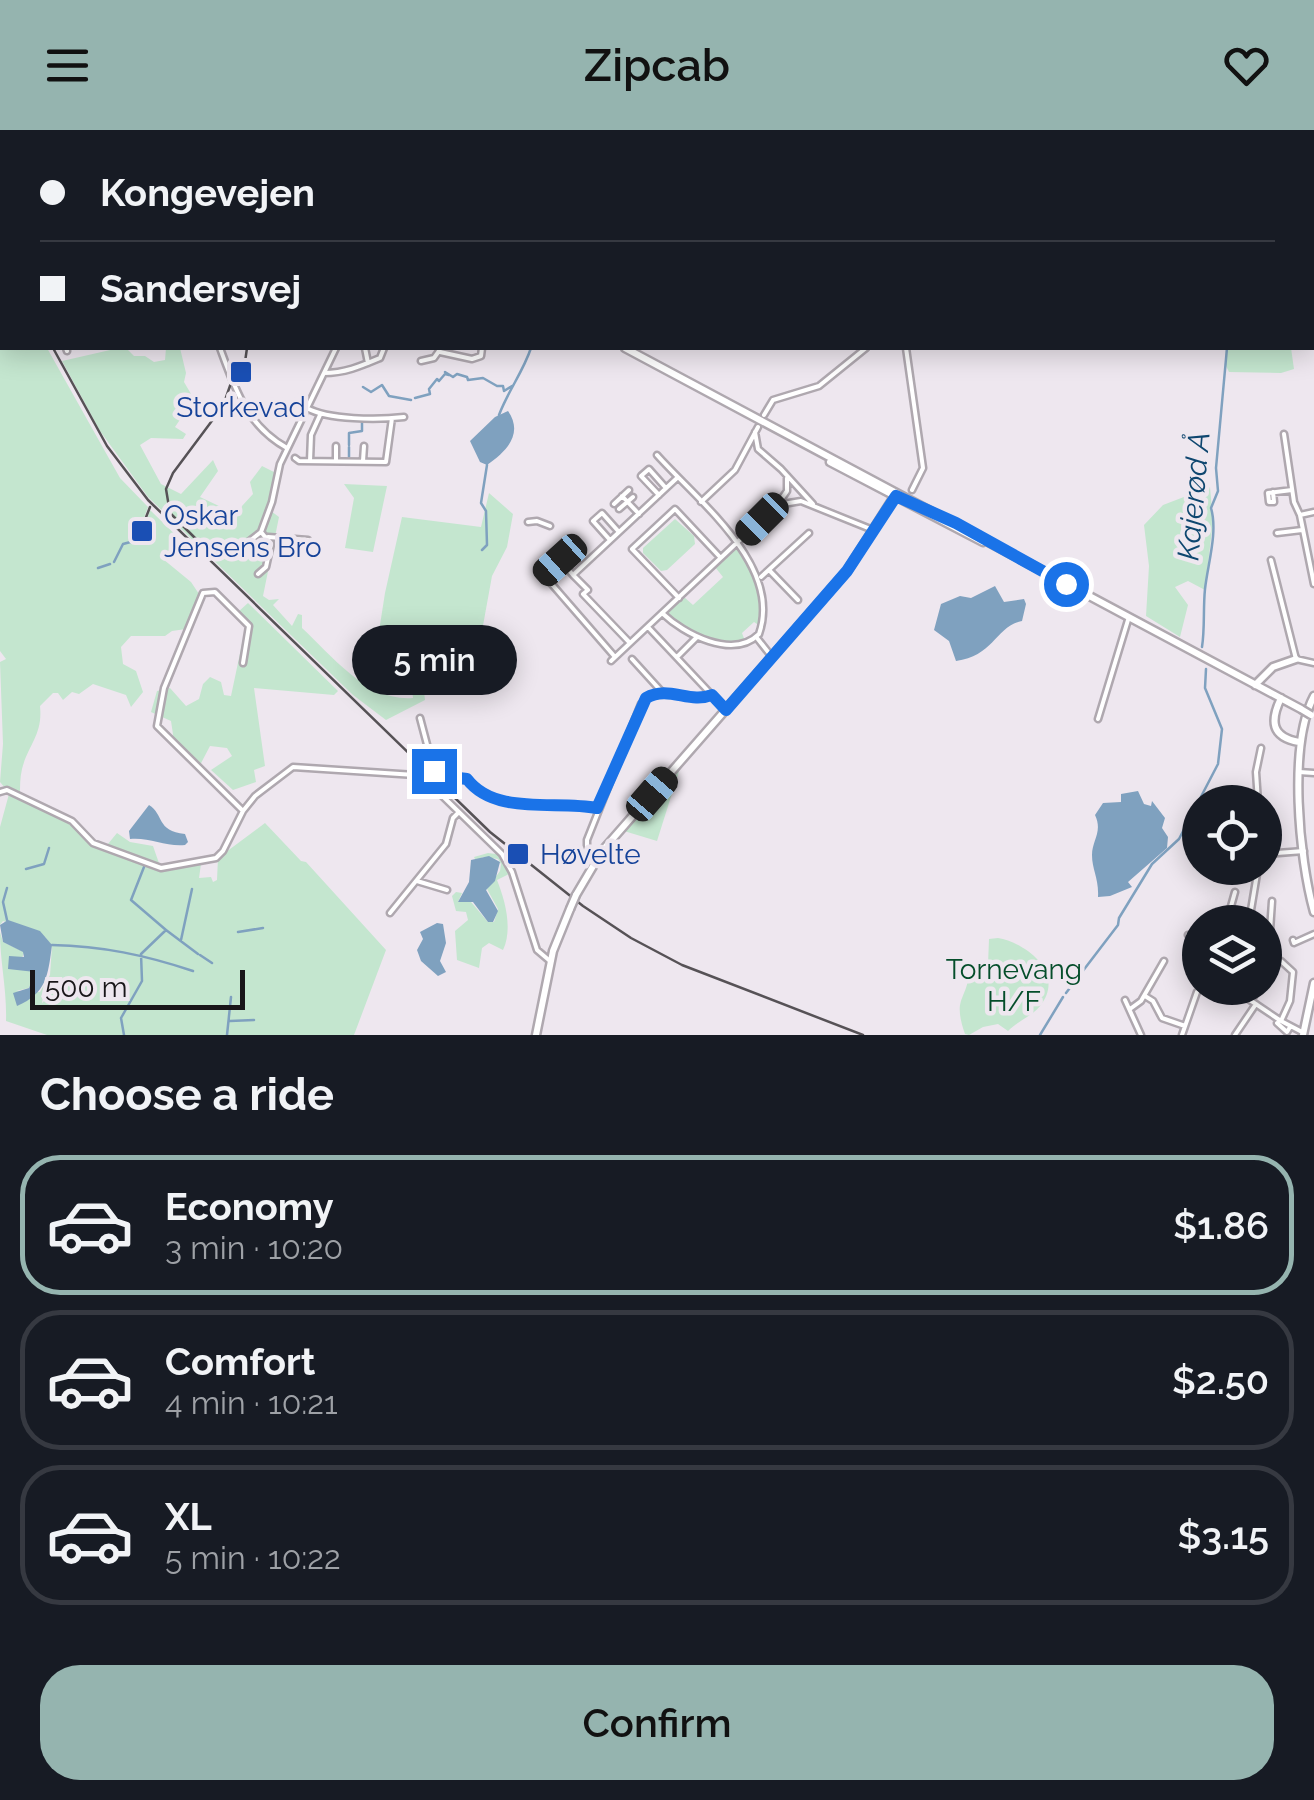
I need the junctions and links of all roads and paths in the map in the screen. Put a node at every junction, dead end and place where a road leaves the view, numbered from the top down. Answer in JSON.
{"nodes":[{"id":1,"x":221,"y":350,"type":"edge"},
{"id":2,"x":335,"y":350,"type":"edge"},
{"id":3,"x":365,"y":350,"type":"edge"},
{"id":4,"x":383,"y":350,"type":"edge"},
{"id":5,"x":438,"y":350,"type":"edge"},
{"id":6,"x":441,"y":350,"type":"edge"},
{"id":7,"x":629,"y":350,"type":"edge"},
{"id":8,"x":864,"y":350,"type":"edge"},
{"id":9,"x":906,"y":350,"type":"edge"},
{"id":10,"x":482,"y":351,"type":"edge"},
{"id":11,"x":491,"y":354,"type":"dead end"},
{"id":12,"x":422,"y":362,"type":"dead end"},
{"id":13,"x":368,"y":363,"type":"junction"},
{"id":14,"x":324,"y":373,"type":"junction"},
{"id":15,"x":306,"y":408,"type":"junction"},
{"id":16,"x":320,"y":415,"type":"junction"},
{"id":17,"x":764,"y":415,"type":"dead end"},
{"id":18,"x":404,"y":417,"type":"dead end"},
{"id":19,"x":392,"y":418,"type":"junction"},
{"id":20,"x":1284,"y":434,"type":"dead end"},
{"id":21,"x":803,"y":444,"type":"junction"},
{"id":22,"x":336,"y":446,"type":"dead end"},
{"id":23,"x":364,"y":446,"type":"dead end"},
{"id":24,"x":287,"y":448,"type":"junction"},
{"id":25,"x":657,"y":455,"type":"dead end"},
{"id":26,"x":295,"y":458,"type":"dead end"},
{"id":27,"x":310,"y":461,"type":"junction"},
{"id":28,"x":336,"y":462,"type":"junction"},
{"id":29,"x":363,"y":462,"type":"junction"},
{"id":30,"x":786,"y":476,"type":"junction"},
{"id":31,"x":678,"y":478,"type":"junction"},
{"id":32,"x":885,"y":486,"type":"junction"},
{"id":33,"x":666,"y":488,"type":"junction"},
{"id":34,"x":628,"y":490,"type":"dead end"},
{"id":35,"x":912,"y":490,"type":"dead end"},
{"id":36,"x":1292,"y":490,"type":"junction"},
{"id":37,"x":1273,"y":492,"type":"dead end"},
{"id":38,"x":659,"y":495,"type":"junction"},
{"id":39,"x":622,"y":496,"type":"junction"},
{"id":40,"x":633,"y":496,"type":"dead end"},
{"id":41,"x":892,"y":499,"type":"junction"},
{"id":42,"x":628,"y":502,"type":"junction"},
{"id":43,"x":700,"y":503,"type":"junction"},
{"id":44,"x":614,"y":504,"type":"dead end"},
{"id":45,"x":777,"y":505,"type":"junction"},
{"id":46,"x":814,"y":506,"type":"junction"},
{"id":47,"x":619,"y":509,"type":"dead end"},
{"id":48,"x":1314,"y":512,"type":"edge"},
{"id":49,"x":639,"y":514,"type":"junction"},
{"id":50,"x":1300,"y":516,"type":"junction"},
{"id":51,"x":528,"y":522,"type":"dead end"},
{"id":52,"x":956,"y":523,"type":"junction"},
{"id":53,"x":550,"y":526,"type":"dead end"},
{"id":54,"x":1304,"y":530,"type":"junction"},
{"id":55,"x":875,"y":531,"type":"junction"},
{"id":56,"x":261,"y":532,"type":"junction"},
{"id":57,"x":620,"y":532,"type":"junction"},
{"id":58,"x":1277,"y":532,"type":"dead end"},
{"id":59,"x":809,"y":533,"type":"dead end"},
{"id":60,"x":268,"y":537,"type":"junction"},
{"id":61,"x":308,"y":540,"type":"dead end"},
{"id":62,"x":610,"y":540,"type":"junction"},
{"id":63,"x":737,"y":542,"type":"junction"},
{"id":64,"x":247,"y":543,"type":"dead end"},
{"id":65,"x":1314,"y":545,"type":"edge"},
{"id":66,"x":1307,"y":547,"type":"junction"},
{"id":67,"x":1007,"y":552,"type":"junction"},
{"id":68,"x":720,"y":558,"type":"junction"},
{"id":69,"x":1271,"y":560,"type":"dead end"},
{"id":70,"x":1312,"y":563,"type":"edge"},
{"id":71,"x":769,"y":570,"type":"junction"},
{"id":72,"x":258,"y":574,"type":"dead end"},
{"id":73,"x":573,"y":575,"type":"junction"},
{"id":74,"x":759,"y":578,"type":"junction"},
{"id":75,"x":1314,"y":583,"type":"edge"},
{"id":76,"x":678,"y":598,"type":"junction"},
{"id":77,"x":798,"y":600,"type":"dead end"},
{"id":78,"x":662,"y":614,"type":"junction"},
{"id":79,"x":1128,"y":619,"type":"junction"},
{"id":80,"x":648,"y":627,"type":"junction"},
{"id":81,"x":697,"y":637,"type":"junction"},
{"id":82,"x":759,"y":640,"type":"junction"},
{"id":83,"x":630,"y":643,"type":"junction"},
{"id":84,"x":774,"y":655,"type":"junction"},
{"id":85,"x":677,"y":657,"type":"junction"},
{"id":86,"x":632,"y":659,"type":"dead end"},
{"id":87,"x":1296,"y":660,"type":"junction"},
{"id":88,"x":243,"y":663,"type":"dead end"},
{"id":89,"x":1314,"y":663,"type":"edge"},
{"id":90,"x":1255,"y":685,"type":"junction"},
{"id":91,"x":662,"y":692,"type":"junction"},
{"id":92,"x":712,"y":695,"type":"junction"},
{"id":93,"x":1314,"y":696,"type":"edge"},
{"id":94,"x":1280,"y":698,"type":"junction"},
{"id":95,"x":726,"y":710,"type":"junction"},
{"id":96,"x":1312,"y":716,"type":"edge"},
{"id":97,"x":420,"y":718,"type":"dead end"},
{"id":98,"x":1098,"y":719,"type":"dead end"},
{"id":99,"x":1299,"y":742,"type":"junction"},
{"id":100,"x":1262,"y":748,"type":"dead end"},
{"id":101,"x":1298,"y":772,"type":"junction"},
{"id":102,"x":1314,"y":774,"type":"edge"},
{"id":103,"x":1257,"y":785,"type":"edge"},
{"id":104,"x":0,"y":792,"type":"edge"},
{"id":105,"x":597,"y":808,"type":"junction"},
{"id":106,"x":243,"y":811,"type":"junction"},
{"id":107,"x":459,"y":812,"type":"junction"},
{"id":108,"x":1304,"y":852,"type":"junction"},
{"id":109,"x":1282,"y":853,"type":"edge"},
{"id":110,"x":597,"y":858,"type":"junction"},
{"id":111,"x":417,"y":881,"type":"junction"},
{"id":112,"x":447,"y":890,"type":"dead end"},
{"id":113,"x":1235,"y":892,"type":"dead end"},
{"id":114,"x":1272,"y":901,"type":"dead end"},
{"id":115,"x":1231,"y":905,"type":"edge"},
{"id":116,"x":1271,"y":905,"type":"edge"},
{"id":117,"x":1314,"y":912,"type":"edge"},
{"id":118,"x":390,"y":913,"type":"dead end"},
{"id":119,"x":1314,"y":934,"type":"edge"},
{"id":120,"x":1292,"y":940,"type":"dead end"},
{"id":121,"x":550,"y":961,"type":"junction"},
{"id":122,"x":1164,"y":961,"type":"dead end"},
{"id":123,"x":1282,"y":961,"type":"edge"},
{"id":124,"x":1314,"y":983,"type":"edge"},
{"id":125,"x":1144,"y":996,"type":"junction"},
{"id":126,"x":1125,"y":1000,"type":"dead end"},
{"id":127,"x":1192,"y":1005,"type":"edge"},
{"id":128,"x":1251,"y":1005,"type":"edge"},
{"id":129,"x":1257,"y":1005,"type":"edge"},
{"id":130,"x":1130,"y":1010,"type":"junction"},
{"id":131,"x":1279,"y":1022,"type":"junction"},
{"id":132,"x":1185,"y":1026,"type":"junction"},
{"id":133,"x":1289,"y":1031,"type":"edge"},
{"id":134,"x":1304,"y":1034,"type":"edge"},
{"id":135,"x":536,"y":1035,"type":"edge"},
{"id":136,"x":1142,"y":1035,"type":"edge"},
{"id":137,"x":1182,"y":1035,"type":"edge"},
{"id":138,"x":1236,"y":1035,"type":"edge"}],
"edges":[{"from":1,"to":24,"type":"street"},
{"from":2,"to":14,"type":"street"},
{"from":3,"to":13,"type":"street"},
{"from":4,"to":13,"type":"street"},
{"from":5,"to":12,"type":"street"},
{"from":6,"to":10,"type":"street"},
{"from":7,"to":21,"type":"main road"},
{"from":8,"to":17,"type":"street"},
{"from":9,"to":35,"type":"street"},
{"from":10,"to":11,"type":"street"},
{"from":13,"to":14,"type":"street"},
{"from":14,"to":15,"type":"street"},
{"from":15,"to":16,"type":"street"},
{"from":15,"to":24,"type":"street"},
{"from":16,"to":19,"type":"street"},
{"from":16,"to":27,"type":"street"},
{"from":18,"to":19,"type":"street"},
{"from":19,"to":29,"type":"street"},
{"from":20,"to":36,"type":"street"},
{"from":21,"to":32,"type":"main road"},
{"from":21,"to":41,"type":"main road"},
{"from":22,"to":28,"type":"street"},
{"from":23,"to":29,"type":"street"},
{"from":24,"to":56,"type":"street"},
{"from":25,"to":31,"type":"street"},
{"from":26,"to":27,"type":"street"},
{"from":27,"to":28,"type":"street"},
{"from":28,"to":29,"type":"street"},
{"from":30,"to":43,"type":"street"},
{"from":30,"to":45,"type":"street"},
{"from":30,"to":46,"type":"street"},
{"from":31,"to":33,"type":"street"},
{"from":31,"to":43,"type":"street"},
{"from":32,"to":41,"type":"main road"},
{"from":32,"to":52,"type":"main road"},
{"from":33,"to":38,"type":"street"},
{"from":33,"to":38,"type":"street"},
{"from":34,"to":39,"type":"street"},
{"from":36,"to":37,"type":"street"},
{"from":36,"to":50,"type":"street"},
{"from":38,"to":49,"type":"street"},
{"from":39,"to":42,"type":"street"},
{"from":39,"to":44,"type":"street"},
{"from":40,"to":42,"type":"street"},
{"from":41,"to":52,"type":"main road"},
{"from":41,"to":55,"type":"main road"},
{"from":41,"to":67,"type":"main road"},
{"from":42,"to":47,"type":"street"},
{"from":42,"to":49,"type":"street"},
{"from":43,"to":63,"type":"street"},
{"from":45,"to":46,"type":"street"},
{"from":45,"to":63,"type":"street"},
{"from":46,"to":55,"type":"street"},
{"from":48,"to":50,"type":"street"},
{"from":49,"to":57,"type":"street"},
{"from":50,"to":54,"type":"street"},
{"from":51,"to":53,"type":"street"},
{"from":52,"to":67,"type":"main road"},
{"from":54,"to":58,"type":"street"},
{"from":54,"to":66,"type":"street"},
{"from":55,"to":84,"type":"main road"},
{"from":56,"to":60,"type":"street"},
{"from":56,"to":64,"type":"street"},
{"from":57,"to":62,"type":"street"},
{"from":57,"to":62,"type":"street"},
{"from":59,"to":71,"type":"street"},
{"from":60,"to":61,"type":"street"},
{"from":60,"to":72,"type":"street"},
{"from":62,"to":73,"type":"street"},
{"from":63,"to":68,"type":"street"},
{"from":63,"to":74,"type":"street"},
{"from":65,"to":66,"type":"street"},
{"from":66,"to":70,"type":"street"},
{"from":67,"to":79,"type":"main road"},
{"from":68,"to":76,"type":"street"},
{"from":68,"to":76,"type":"street"},
{"from":69,"to":87,"type":"street"},
{"from":70,"to":75,"type":"street"},
{"from":71,"to":74,"type":"street"},
{"from":71,"to":77,"type":"street"},
{"from":73,"to":83,"type":"street"},
{"from":73,"to":83,"type":"street"},
{"from":74,"to":82,"type":"street"},
{"from":76,"to":78,"type":"street"},
{"from":78,"to":80,"type":"street"},
{"from":78,"to":81,"type":"street"},
{"from":79,"to":90,"type":"main road"},
{"from":79,"to":98,"type":"street"},
{"from":80,"to":83,"type":"street"},
{"from":80,"to":85,"type":"street"},
{"from":81,"to":82,"type":"street"},
{"from":81,"to":85,"type":"street"},
{"from":82,"to":84,"type":"street"},
{"from":84,"to":95,"type":"main road"},
{"from":85,"to":92,"type":"street"},
{"from":86,"to":91,"type":"street"},
{"from":87,"to":89,"type":"street"},
{"from":87,"to":90,"type":"main road"},
{"from":88,"to":106,"type":"street"},
{"from":90,"to":94,"type":"main road"},
{"from":91,"to":92,"type":"street"},
{"from":91,"to":105,"type":"street"},
{"from":92,"to":95,"type":"street"},
{"from":93,"to":99,"type":"main road"},
{"from":94,"to":96,"type":"main road","bridge":true},
{"from":94,"to":99,"type":"main road"},
{"from":95,"to":110,"type":"main road"},
{"from":97,"to":105,"type":"street"},
{"from":99,"to":101,"type":"main road"},
{"from":100,"to":103,"type":"street"},
{"from":101,"to":102,"type":"street"},
{"from":101,"to":108,"type":"main road"},
{"from":104,"to":106,"type":"street"},
{"from":105,"to":110,"type":"street"},
{"from":106,"to":107,"type":"street"},
{"from":107,"to":111,"type":"street"},
{"from":107,"to":121,"type":"street"},
{"from":108,"to":109,"type":"street"},
{"from":108,"to":117,"type":"main road"},
{"from":110,"to":121,"type":"main road","bridge":true},
{"from":111,"to":112,"type":"street"},
{"from":111,"to":118,"type":"street"},
{"from":113,"to":115,"type":"street"},
{"from":114,"to":116,"type":"street"},
{"from":119,"to":120,"type":"street"},
{"from":121,"to":135,"type":"main road"},
{"from":122,"to":125,"type":"street"},
{"from":123,"to":131,"type":"street"},
{"from":124,"to":134,"type":"main road"},
{"from":125,"to":130,"type":"street"},
{"from":125,"to":132,"type":"street"},
{"from":126,"to":130,"type":"street"},
{"from":127,"to":132,"type":"street"},
{"from":128,"to":138,"type":"street"},
{"from":129,"to":131,"type":"street"},
{"from":130,"to":136,"type":"street"},
{"from":131,"to":133,"type":"street"},
{"from":132,"to":137,"type":"street"},
{"from":133,"to":134,"type":"street"}]}
